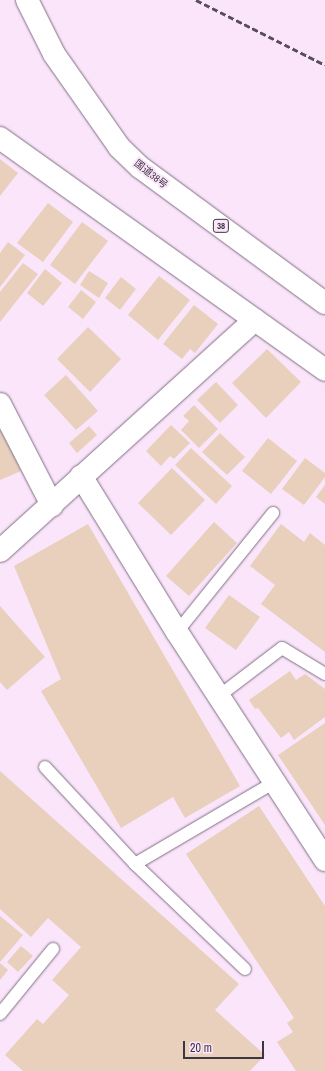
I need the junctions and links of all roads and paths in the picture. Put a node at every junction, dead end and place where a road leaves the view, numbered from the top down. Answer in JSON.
{"nodes":[{"id":1,"x":27,"y":0,"type":"edge"},
{"id":2,"x":0,"y":138,"type":"edge"},
{"id":3,"x":325,"y":303,"type":"edge"},
{"id":4,"x":255,"y":320,"type":"junction"},
{"id":5,"x":325,"y":370,"type":"edge"},
{"id":6,"x":0,"y":404,"type":"edge"},
{"id":7,"x":81,"y":476,"type":"junction"},
{"id":8,"x":52,"y":504,"type":"junction"},
{"id":9,"x":273,"y":513,"type":"dead end"},
{"id":10,"x":0,"y":551,"type":"edge"},
{"id":11,"x":177,"y":632,"type":"junction"},
{"id":12,"x":325,"y":674,"type":"edge"},
{"id":13,"x":219,"y":696,"type":"junction"},
{"id":14,"x":45,"y":767,"type":"dead end"},
{"id":15,"x":274,"y":782,"type":"junction"},
{"id":16,"x":325,"y":860,"type":"edge"},
{"id":17,"x":135,"y":864,"type":"junction"},
{"id":18,"x":52,"y":949,"type":"dead end"},
{"id":19,"x":245,"y":969,"type":"dead end"},
{"id":20,"x":0,"y":1014,"type":"edge"}],
"edges":[{"from":1,"to":3,"type":"main road","name":"国道38号","number":"38"},
{"from":2,"to":4,"type":"main road"},
{"from":4,"to":5,"type":"main road"},
{"from":4,"to":7,"type":"main road"},
{"from":6,"to":8,"type":"main road"},
{"from":7,"to":8,"type":"main road"},
{"from":7,"to":11,"type":"main road"},
{"from":8,"to":10,"type":"main road"},
{"from":9,"to":11,"type":"lane"},
{"from":11,"to":13,"type":"main road"},
{"from":12,"to":13,"type":"lane"},
{"from":13,"to":15,"type":"main road"},
{"from":14,"to":17,"type":"lane"},
{"from":15,"to":16,"type":"main road"},
{"from":15,"to":17,"type":"lane"},
{"from":17,"to":19,"type":"lane"},
{"from":18,"to":20,"type":"lane"}]}
